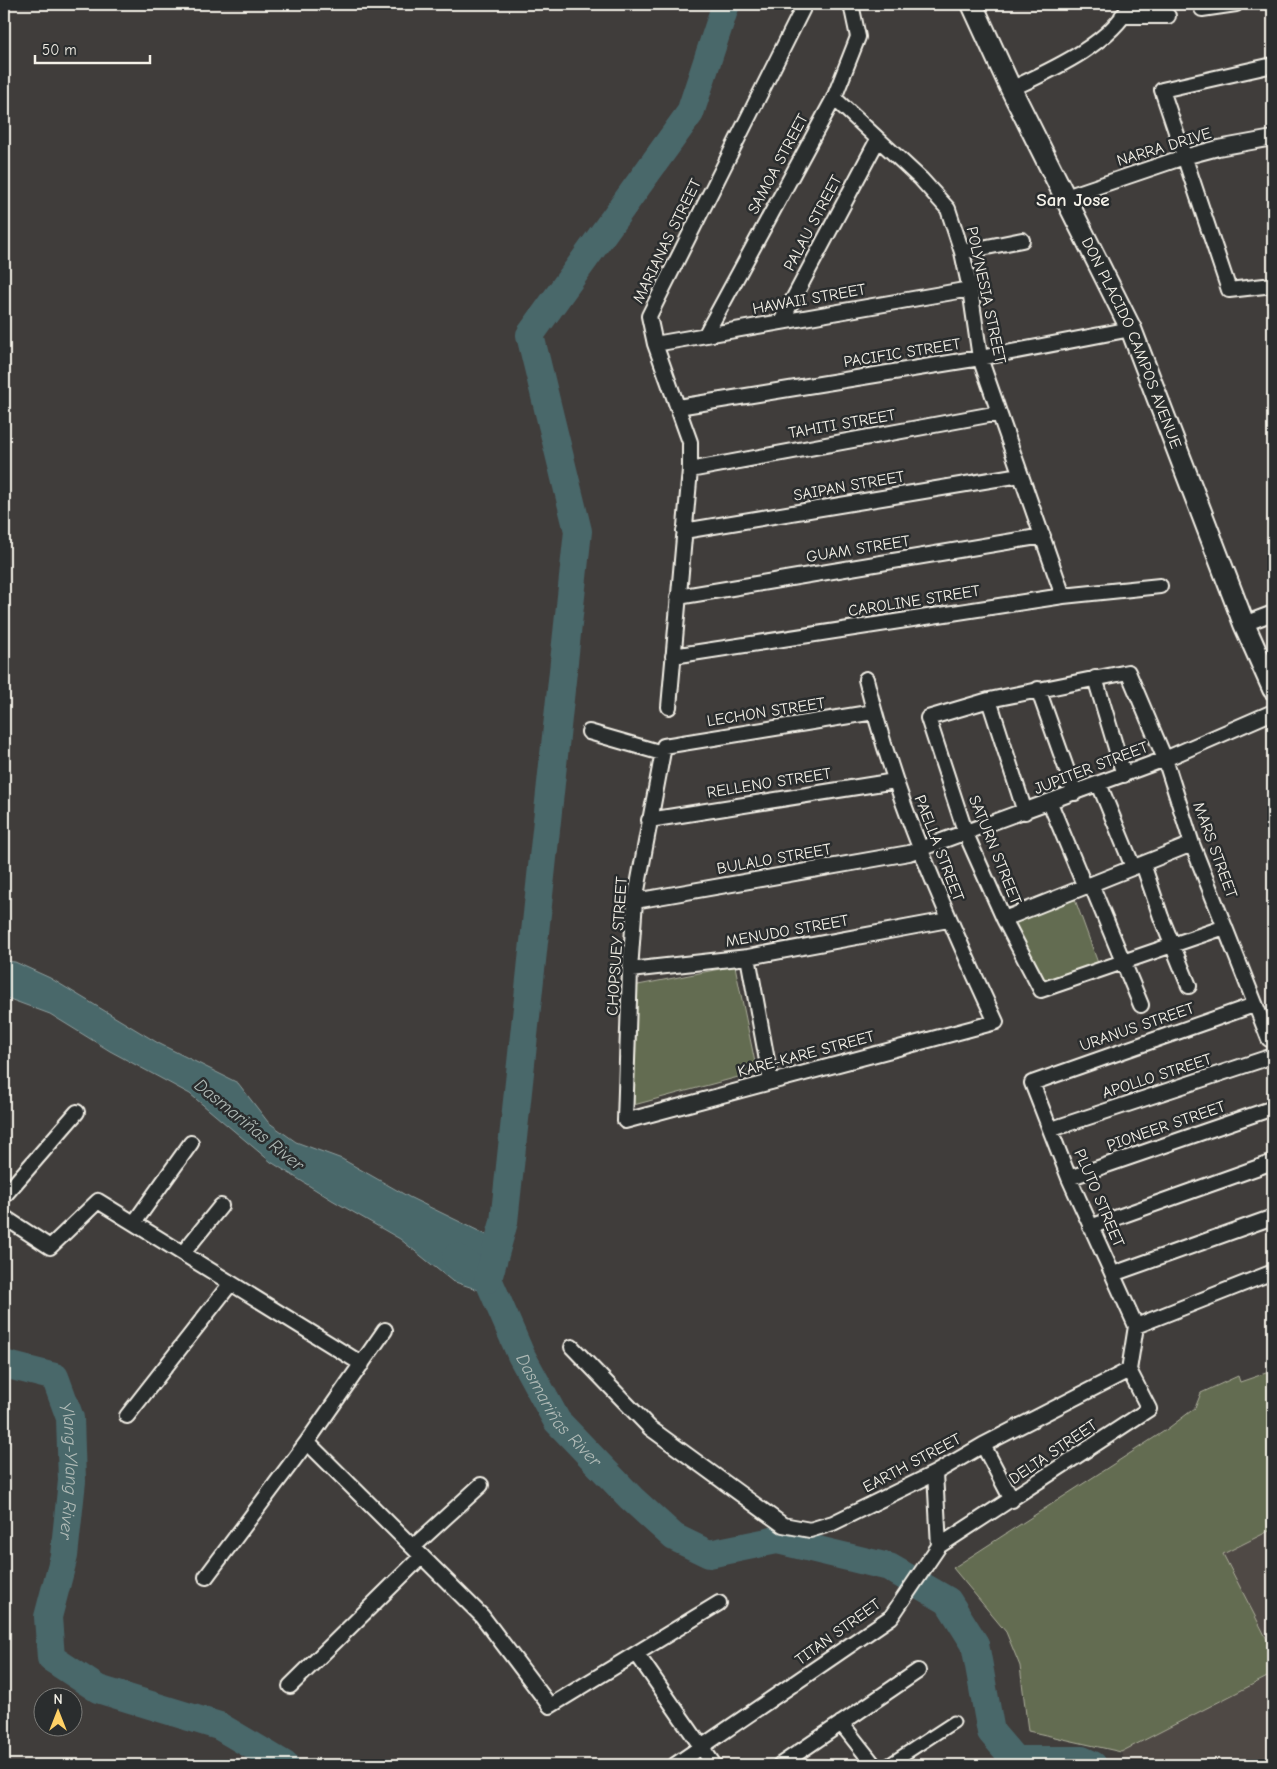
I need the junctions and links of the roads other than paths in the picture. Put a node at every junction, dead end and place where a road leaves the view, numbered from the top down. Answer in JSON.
{"nodes":[{"id":1,"x":805,"y":4,"type":"edge"},
{"id":2,"x":851,"y":4,"type":"edge"},
{"id":3,"x":972,"y":4,"type":"edge"},
{"id":4,"x":1131,"y":4,"type":"edge"},
{"id":5,"x":1236,"y":4,"type":"edge"},
{"id":6,"x":1202,"y":6,"type":"edge"},
{"id":7,"x":1122,"y":16,"type":"junction"},
{"id":8,"x":1168,"y":16,"type":"dead end"},
{"id":9,"x":1273,"y":65,"type":"edge"},
{"id":10,"x":1011,"y":89,"type":"junction"},
{"id":11,"x":834,"y":98,"type":"junction"},
{"id":12,"x":1273,"y":138,"type":"edge"},
{"id":13,"x":877,"y":141,"type":"junction"},
{"id":14,"x":1184,"y":157,"type":"junction"},
{"id":15,"x":1066,"y":197,"type":"junction"},
{"id":16,"x":1022,"y":240,"type":"dead end"},
{"id":17,"x":962,"y":252,"type":"junction"},
{"id":18,"x":1273,"y":286,"type":"edge"},
{"id":19,"x":970,"y":289,"type":"junction"},
{"id":20,"x":780,"y":322,"type":"junction"},
{"id":21,"x":1132,"y":329,"type":"junction"},
{"id":22,"x":706,"y":334,"type":"junction"},
{"id":23,"x":655,"y":344,"type":"junction"},
{"id":24,"x":980,"y":358,"type":"junction"},
{"id":25,"x":678,"y":407,"type":"junction"},
{"id":26,"x":999,"y":413,"type":"junction"},
{"id":27,"x":690,"y":470,"type":"junction"},
{"id":28,"x":1020,"y":475,"type":"junction"},
{"id":29,"x":684,"y":531,"type":"junction"},
{"id":30,"x":1043,"y":536,"type":"junction"},
{"id":31,"x":1160,"y":586,"type":"dead end"},
{"id":32,"x":1063,"y":596,"type":"junction"},
{"id":33,"x":678,"y":597,"type":"junction"},
{"id":34,"x":1273,"y":613,"type":"edge"},
{"id":35,"x":1244,"y":624,"type":"junction"},
{"id":36,"x":673,"y":656,"type":"junction"},
{"id":37,"x":1094,"y":678,"type":"junction"},
{"id":38,"x":866,"y":679,"type":"dead end"},
{"id":39,"x":1038,"y":689,"type":"junction"},
{"id":40,"x":1273,"y":689,"type":"edge"},
{"id":41,"x":988,"y":700,"type":"junction"},
{"id":42,"x":669,"y":707,"type":"dead end"},
{"id":43,"x":874,"y":712,"type":"junction"},
{"id":44,"x":1273,"y":712,"type":"edge"},
{"id":45,"x":589,"y":732,"type":"dead end"},
{"id":46,"x":663,"y":750,"type":"junction"},
{"id":47,"x":1165,"y":759,"type":"junction"},
{"id":48,"x":1124,"y":775,"type":"junction"},
{"id":49,"x":895,"y":781,"type":"junction"},
{"id":50,"x":1099,"y":784,"type":"junction"},
{"id":51,"x":1075,"y":793,"type":"junction"},
{"id":52,"x":1050,"y":803,"type":"junction"},
{"id":53,"x":1025,"y":812,"type":"junction"},
{"id":54,"x":649,"y":820,"type":"junction"},
{"id":55,"x":966,"y":834,"type":"junction"},
{"id":56,"x":1192,"y":844,"type":"junction"},
{"id":57,"x":919,"y":850,"type":"junction"},
{"id":58,"x":1138,"y":866,"type":"junction"},
{"id":59,"x":1088,"y":885,"type":"junction"},
{"id":60,"x":635,"y":901,"type":"junction"},
{"id":61,"x":1004,"y":919,"type":"junction"},
{"id":62,"x":948,"y":920,"type":"junction"},
{"id":63,"x":1225,"y":927,"type":"junction"},
{"id":64,"x":1172,"y":946,"type":"junction"},
{"id":65,"x":748,"y":957,"type":"junction"},
{"id":66,"x":1123,"y":963,"type":"junction"},
{"id":67,"x":630,"y":970,"type":"junction"},
{"id":68,"x":1189,"y":986,"type":"dead end"},
{"id":69,"x":1141,"y":1005,"type":"dead end"},
{"id":70,"x":1254,"y":1005,"type":"junction"},
{"id":71,"x":996,"y":1022,"type":"joint"},
{"id":72,"x":1271,"y":1038,"type":"edge"},
{"id":73,"x":1273,"y":1056,"type":"edge"},
{"id":74,"x":771,"y":1082,"type":"junction"},
{"id":75,"x":1032,"y":1083,"type":"joint"},
{"id":76,"x":1273,"y":1108,"type":"edge"},
{"id":77,"x":77,"y":1112,"type":"dead end"},
{"id":78,"x":625,"y":1121,"type":"joint"},
{"id":79,"x":1052,"y":1129,"type":"junction"},
{"id":80,"x":191,"y":1144,"type":"dead end"},
{"id":81,"x":1273,"y":1162,"type":"edge"},
{"id":82,"x":1069,"y":1178,"type":"junction"},
{"id":83,"x":4,"y":1196,"type":"edge"},
{"id":84,"x":221,"y":1206,"type":"dead end"},
{"id":85,"x":4,"y":1217,"type":"edge"},
{"id":86,"x":1273,"y":1217,"type":"edge"},
{"id":87,"x":134,"y":1223,"type":"junction"},
{"id":88,"x":1090,"y":1227,"type":"junction"},
{"id":89,"x":183,"y":1253,"type":"junction"},
{"id":90,"x":1273,"y":1272,"type":"edge"},
{"id":91,"x":1113,"y":1274,"type":"junction"},
{"id":92,"x":231,"y":1283,"type":"junction"},
{"id":93,"x":1136,"y":1326,"type":"junction"},
{"id":94,"x":385,"y":1330,"type":"dead end"},
{"id":95,"x":572,"y":1347,"type":"dead end"},
{"id":96,"x":362,"y":1364,"type":"junction"},
{"id":97,"x":1129,"y":1370,"type":"junction"},
{"id":98,"x":127,"y":1416,"type":"dead end"},
{"id":99,"x":307,"y":1442,"type":"junction"},
{"id":100,"x":983,"y":1445,"type":"junction"},
{"id":101,"x":935,"y":1473,"type":"junction"},
{"id":102,"x":481,"y":1485,"type":"dead end"},
{"id":103,"x":1012,"y":1500,"type":"junction"},
{"id":104,"x":939,"y":1546,"type":"junction"},
{"id":105,"x":418,"y":1551,"type":"junction"},
{"id":106,"x":206,"y":1577,"type":"dead end"},
{"id":107,"x":719,"y":1603,"type":"dead end"},
{"id":108,"x":637,"y":1654,"type":"junction"},
{"id":109,"x":918,"y":1671,"type":"dead end"},
{"id":110,"x":290,"y":1686,"type":"dead end"},
{"id":111,"x":954,"y":1722,"type":"dead end"},
{"id":112,"x":841,"y":1723,"type":"junction"},
{"id":113,"x":702,"y":1747,"type":"junction"},
{"id":114,"x":675,"y":1765,"type":"edge"},
{"id":115,"x":714,"y":1765,"type":"edge"},
{"id":116,"x":780,"y":1765,"type":"edge"},
{"id":117,"x":874,"y":1765,"type":"edge"},
{"id":118,"x":888,"y":1765,"type":"edge"}],
"edges":[{"from":1,"to":23,"type":"street","name":"MARIANAS STREET"},
{"from":2,"to":11,"type":"street","name":"SAMOA STREET"},
{"from":3,"to":10,"type":"main road","name":"DON PLACIDO CAMPOS AVENUE"},
{"from":4,"to":7,"type":"street"},
{"from":5,"to":6,"type":"street"},
{"from":7,"to":8,"type":"street"},
{"from":7,"to":10,"type":"street"},
{"from":9,"to":14,"type":"street"},
{"from":10,"to":15,"type":"main road","name":"DON PLACIDO CAMPOS AVENUE"},
{"from":11,"to":13,"type":"street","name":"POLYNESIA STREET"},
{"from":11,"to":22,"type":"street","name":"SAMOA STREET"},
{"from":12,"to":14,"type":"street","name":"NARRA DRIVE"},
{"from":13,"to":17,"type":"street","name":"POLYNESIA STREET"},
{"from":13,"to":20,"type":"street","name":"PALAU STREET"},
{"from":14,"to":15,"type":"street","name":"NARRA DRIVE"},
{"from":14,"to":18,"type":"street"},
{"from":15,"to":21,"type":"main road","name":"DON PLACIDO CAMPOS AVENUE"},
{"from":16,"to":17,"type":"street"},
{"from":17,"to":19,"type":"street","name":"POLYNESIA STREET"},
{"from":19,"to":20,"type":"street","name":"HAWAII STREET"},
{"from":19,"to":24,"type":"street","name":"POLYNESIA STREET"},
{"from":20,"to":22,"type":"street","name":"HAWAII STREET"},
{"from":21,"to":24,"type":"street","name":"PACIFIC STREET"},
{"from":21,"to":35,"type":"main road","name":"DON PLACIDO CAMPOS AVENUE"},
{"from":22,"to":23,"type":"street","name":"HAWAII STREET"},
{"from":23,"to":25,"type":"street","name":"MARIANAS STREET"},
{"from":24,"to":25,"type":"street","name":"PACIFIC STREET"},
{"from":24,"to":26,"type":"street","name":"POLYNESIA STREET"},
{"from":25,"to":27,"type":"street","name":"MARIANAS STREET"},
{"from":26,"to":27,"type":"street","name":"TAHITI STREET"},
{"from":26,"to":28,"type":"street","name":"POLYNESIA STREET"},
{"from":27,"to":29,"type":"street","name":"MARIANAS STREET"},
{"from":28,"to":29,"type":"street","name":"SAIPAN STREET"},
{"from":28,"to":30,"type":"street","name":"POLYNESIA STREET"},
{"from":29,"to":33,"type":"street","name":"MARIANAS STREET"},
{"from":30,"to":32,"type":"street","name":"POLYNESIA STREET"},
{"from":30,"to":33,"type":"street","name":"GUAM STREET"},
{"from":31,"to":32,"type":"street","name":"CAROLINE STREET"},
{"from":32,"to":36,"type":"street","name":"CAROLINE STREET"},
{"from":33,"to":36,"type":"street","name":"MARIANAS STREET"},
{"from":34,"to":35,"type":"street"},
{"from":35,"to":40,"type":"main road","name":"DON PLACIDO CAMPOS AVENUE"},
{"from":36,"to":42,"type":"street","name":"MARIANAS STREET"},
{"from":37,"to":39,"type":"street"},
{"from":37,"to":47,"type":"street","name":"MARS STREET"},
{"from":37,"to":48,"type":"street"},
{"from":38,"to":43,"type":"street","name":"PAELLA STREET"},
{"from":39,"to":41,"type":"street"},
{"from":39,"to":51,"type":"street"},
{"from":41,"to":53,"type":"street"},
{"from":41,"to":55,"type":"street","name":"SATURN STREET"},
{"from":43,"to":46,"type":"street","name":"LECHON STREET"},
{"from":43,"to":49,"type":"street","name":"PAELLA STREET"},
{"from":44,"to":47,"type":"street","name":"JUPITER STREET"},
{"from":45,"to":46,"type":"street"},
{"from":46,"to":54,"type":"street","name":"CHOPSUEY STREET"},
{"from":47,"to":48,"type":"street","name":"JUPITER STREET"},
{"from":47,"to":56,"type":"street","name":"MARS STREET"},
{"from":48,"to":50,"type":"street","name":"JUPITER STREET"},
{"from":49,"to":54,"type":"street","name":"RELLENO STREET"},
{"from":49,"to":57,"type":"street","name":"PAELLA STREET"},
{"from":50,"to":51,"type":"street","name":"JUPITER STREET"},
{"from":50,"to":58,"type":"street"},
{"from":51,"to":52,"type":"street","name":"JUPITER STREET"},
{"from":52,"to":53,"type":"street","name":"JUPITER STREET"},
{"from":52,"to":59,"type":"street"},
{"from":53,"to":55,"type":"street","name":"JUPITER STREET"},
{"from":54,"to":60,"type":"street","name":"CHOPSUEY STREET"},
{"from":55,"to":57,"type":"street","name":"JUPITER STREET"},
{"from":55,"to":61,"type":"street","name":"SATURN STREET"},
{"from":56,"to":58,"type":"street"},
{"from":56,"to":63,"type":"street","name":"MARS STREET"},
{"from":57,"to":60,"type":"street","name":"BULALO STREET"},
{"from":57,"to":62,"type":"street","name":"PAELLA STREET"},
{"from":58,"to":59,"type":"street"},
{"from":58,"to":64,"type":"street"},
{"from":59,"to":61,"type":"street"},
{"from":59,"to":66,"type":"street"},
{"from":60,"to":67,"type":"street","name":"CHOPSUEY STREET"},
{"from":61,"to":66,"type":"street","name":"SATURN STREET"},
{"from":62,"to":65,"type":"street","name":"MENUDO STREET"},
{"from":62,"to":71,"type":"street","name":"PAELLA STREET"},
{"from":63,"to":64,"type":"street"},
{"from":63,"to":70,"type":"street","name":"MARS STREET"},
{"from":64,"to":66,"type":"street"},
{"from":64,"to":68,"type":"street"},
{"from":65,"to":67,"type":"street","name":"MENUDO STREET"},
{"from":65,"to":74,"type":"street"},
{"from":66,"to":69,"type":"street"},
{"from":67,"to":78,"type":"street","name":"CHOPSUEY STREET"},
{"from":70,"to":72,"type":"street","name":"MARS STREET"},
{"from":70,"to":75,"type":"street","name":"URANUS STREET"},
{"from":71,"to":74,"type":"street","name":"KARE-KARE STREET"},
{"from":73,"to":79,"type":"street","name":"APOLLO STREET"},
{"from":74,"to":78,"type":"street","name":"KARE-KARE STREET"},
{"from":75,"to":79,"type":"street","name":"PLUTO STREET"},
{"from":76,"to":82,"type":"street","name":"PIONEER STREET"},
{"from":77,"to":83,"type":"street"},
{"from":79,"to":82,"type":"street","name":"PLUTO STREET"},
{"from":80,"to":87,"type":"street"},
{"from":81,"to":88,"type":"street"},
{"from":82,"to":88,"type":"street","name":"PLUTO STREET"},
{"from":84,"to":89,"type":"street"},
{"from":85,"to":87,"type":"street"},
{"from":86,"to":91,"type":"street"},
{"from":87,"to":89,"type":"street"},
{"from":88,"to":91,"type":"street","name":"PLUTO STREET"},
{"from":89,"to":92,"type":"street"},
{"from":90,"to":93,"type":"street"},
{"from":91,"to":93,"type":"street","name":"PLUTO STREET"},
{"from":92,"to":96,"type":"street"},
{"from":92,"to":98,"type":"street"},
{"from":93,"to":97,"type":"street"},
{"from":94,"to":96,"type":"street"},
{"from":95,"to":101,"type":"street","name":"EARTH STREET"},
{"from":96,"to":99,"type":"street"},
{"from":97,"to":100,"type":"street","name":"EARTH STREET"},
{"from":97,"to":103,"type":"street","name":"DELTA STREET"},
{"from":99,"to":105,"type":"street"},
{"from":99,"to":106,"type":"street"},
{"from":100,"to":101,"type":"street","name":"EARTH STREET"},
{"from":100,"to":103,"type":"street"},
{"from":101,"to":104,"type":"street"},
{"from":102,"to":105,"type":"street"},
{"from":103,"to":104,"type":"street","name":"DELTA STREET"},
{"from":104,"to":113,"type":"street","name":"TITAN STREET"},
{"from":105,"to":108,"type":"street"},
{"from":105,"to":110,"type":"street"},
{"from":107,"to":108,"type":"street"},
{"from":108,"to":113,"type":"street"},
{"from":109,"to":112,"type":"street"},
{"from":111,"to":118,"type":"street"},
{"from":112,"to":116,"type":"street"},
{"from":112,"to":117,"type":"street"},
{"from":113,"to":114,"type":"street","name":"TITAN STREET"},
{"from":113,"to":115,"type":"street"}]}
